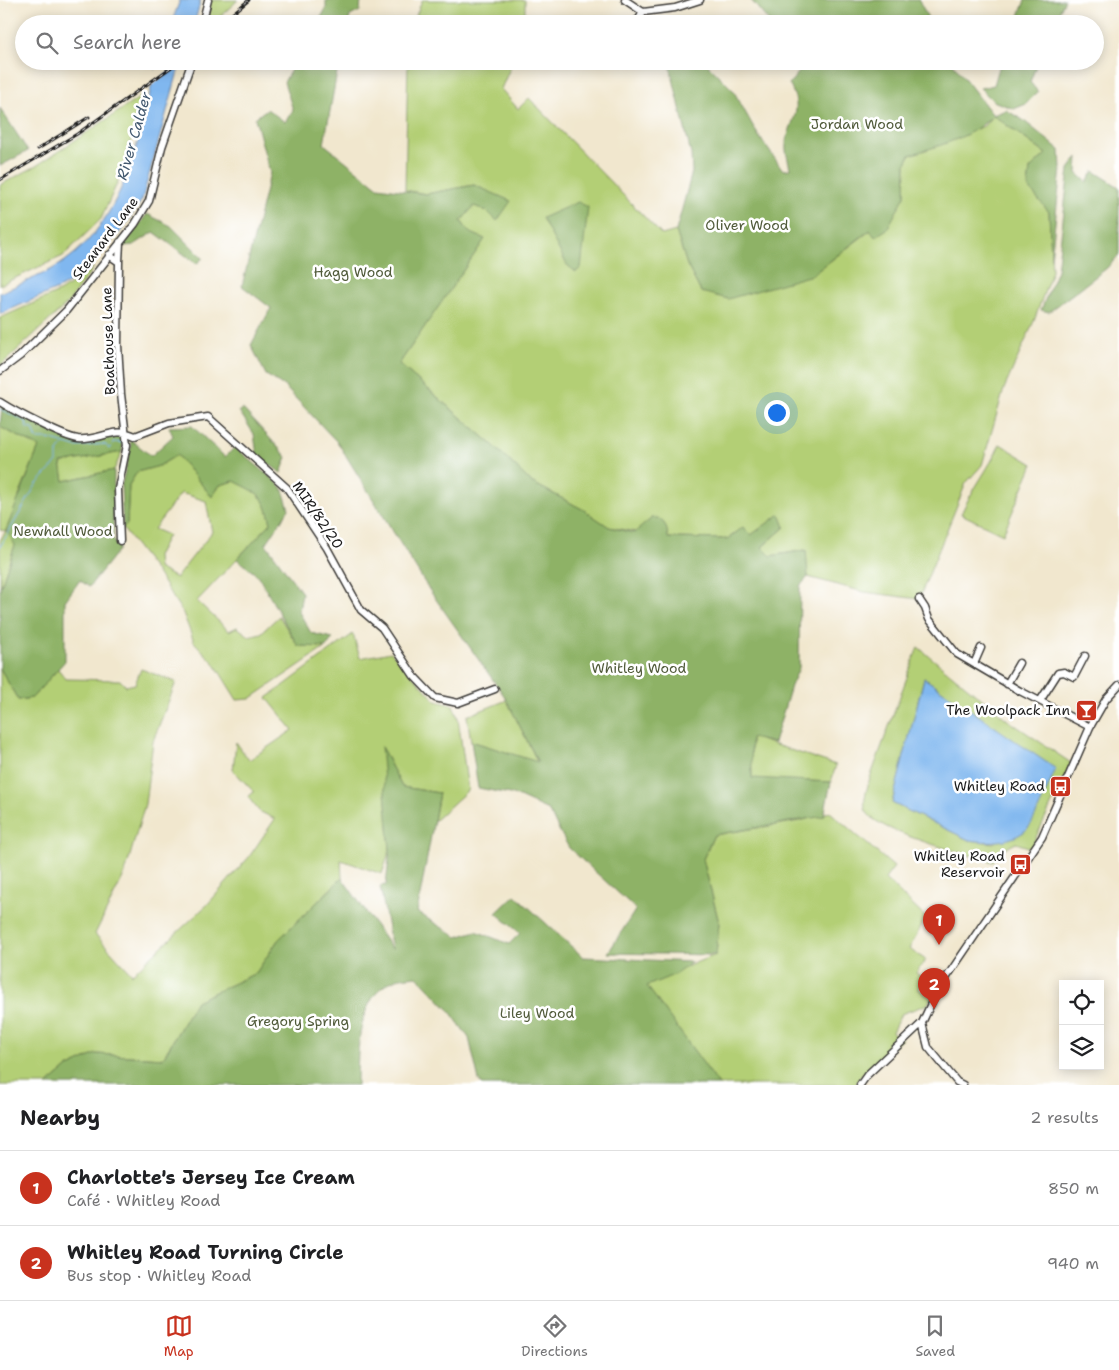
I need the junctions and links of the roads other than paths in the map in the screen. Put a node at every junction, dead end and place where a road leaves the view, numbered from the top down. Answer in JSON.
{"nodes":[{"id":1,"x":208,"y":0,"type":"edge"},
{"id":2,"x":625,"y":0,"type":"edge"},
{"id":3,"x":700,"y":0,"type":"edge"},
{"id":4,"x":643,"y":12,"type":"junction"},
{"id":5,"x":204,"y":15,"type":"edge"},
{"id":6,"x":641,"y":15,"type":"edge"},
{"id":7,"x":189,"y":70,"type":"edge"},
{"id":8,"x":120,"y":242,"type":"junction"},
{"id":9,"x":109,"y":255,"type":"junction"},
{"id":10,"x":120,"y":262,"type":"junction"},
{"id":11,"x":0,"y":371,"type":"edge"},
{"id":12,"x":0,"y":402,"type":"edge"},
{"id":13,"x":126,"y":432,"type":"junction"},
{"id":14,"x":120,"y":541,"type":"dead end"},
{"id":15,"x":919,"y":599,"type":"dead end"},
{"id":16,"x":981,"y":648,"type":"dead end"},
{"id":17,"x":1084,"y":656,"type":"dead end"},
{"id":18,"x":974,"y":664,"type":"junction"},
{"id":19,"x":1019,"y":664,"type":"dead end"},
{"id":20,"x":1007,"y":684,"type":"junction"},
{"id":21,"x":1119,"y":684,"type":"edge"},
{"id":22,"x":495,"y":689,"type":"dead end"},
{"id":23,"x":1040,"y":701,"type":"junction"},
{"id":24,"x":1090,"y":727,"type":"junction"},
{"id":25,"x":922,"y":1023,"type":"junction"},
{"id":26,"x":860,"y":1085,"type":"edge"},
{"id":27,"x":963,"y":1085,"type":"edge"}],
"edges":[{"from":1,"to":5,"type":"street"},
{"from":2,"to":4,"type":"street"},
{"from":3,"to":4,"type":"street"},
{"from":4,"to":6,"type":"street"},
{"from":7,"to":8,"type":"street","name":"Steanard Lane"},
{"from":8,"to":9,"type":"street","name":"Steanard Lane"},
{"from":8,"to":10,"type":"street","name":"Boathouse Lane"},
{"from":9,"to":10,"type":"street"},
{"from":9,"to":11,"type":"street","name":"Steanard Lane"},
{"from":10,"to":13,"type":"street","name":"Boathouse Lane"},
{"from":12,"to":13,"type":"street"},
{"from":13,"to":14,"type":"street","name":"Boathouse Lane"},
{"from":13,"to":22,"type":"street","name":"MIR/82/20"},
{"from":15,"to":18,"type":"street"},
{"from":16,"to":18,"type":"street"},
{"from":17,"to":23,"type":"street"},
{"from":18,"to":20,"type":"street"},
{"from":19,"to":20,"type":"street"},
{"from":20,"to":23,"type":"street"},
{"from":21,"to":24,"type":"street"},
{"from":23,"to":24,"type":"street"},
{"from":24,"to":25,"type":"street"},
{"from":25,"to":26,"type":"street"},
{"from":25,"to":27,"type":"street"}]}
